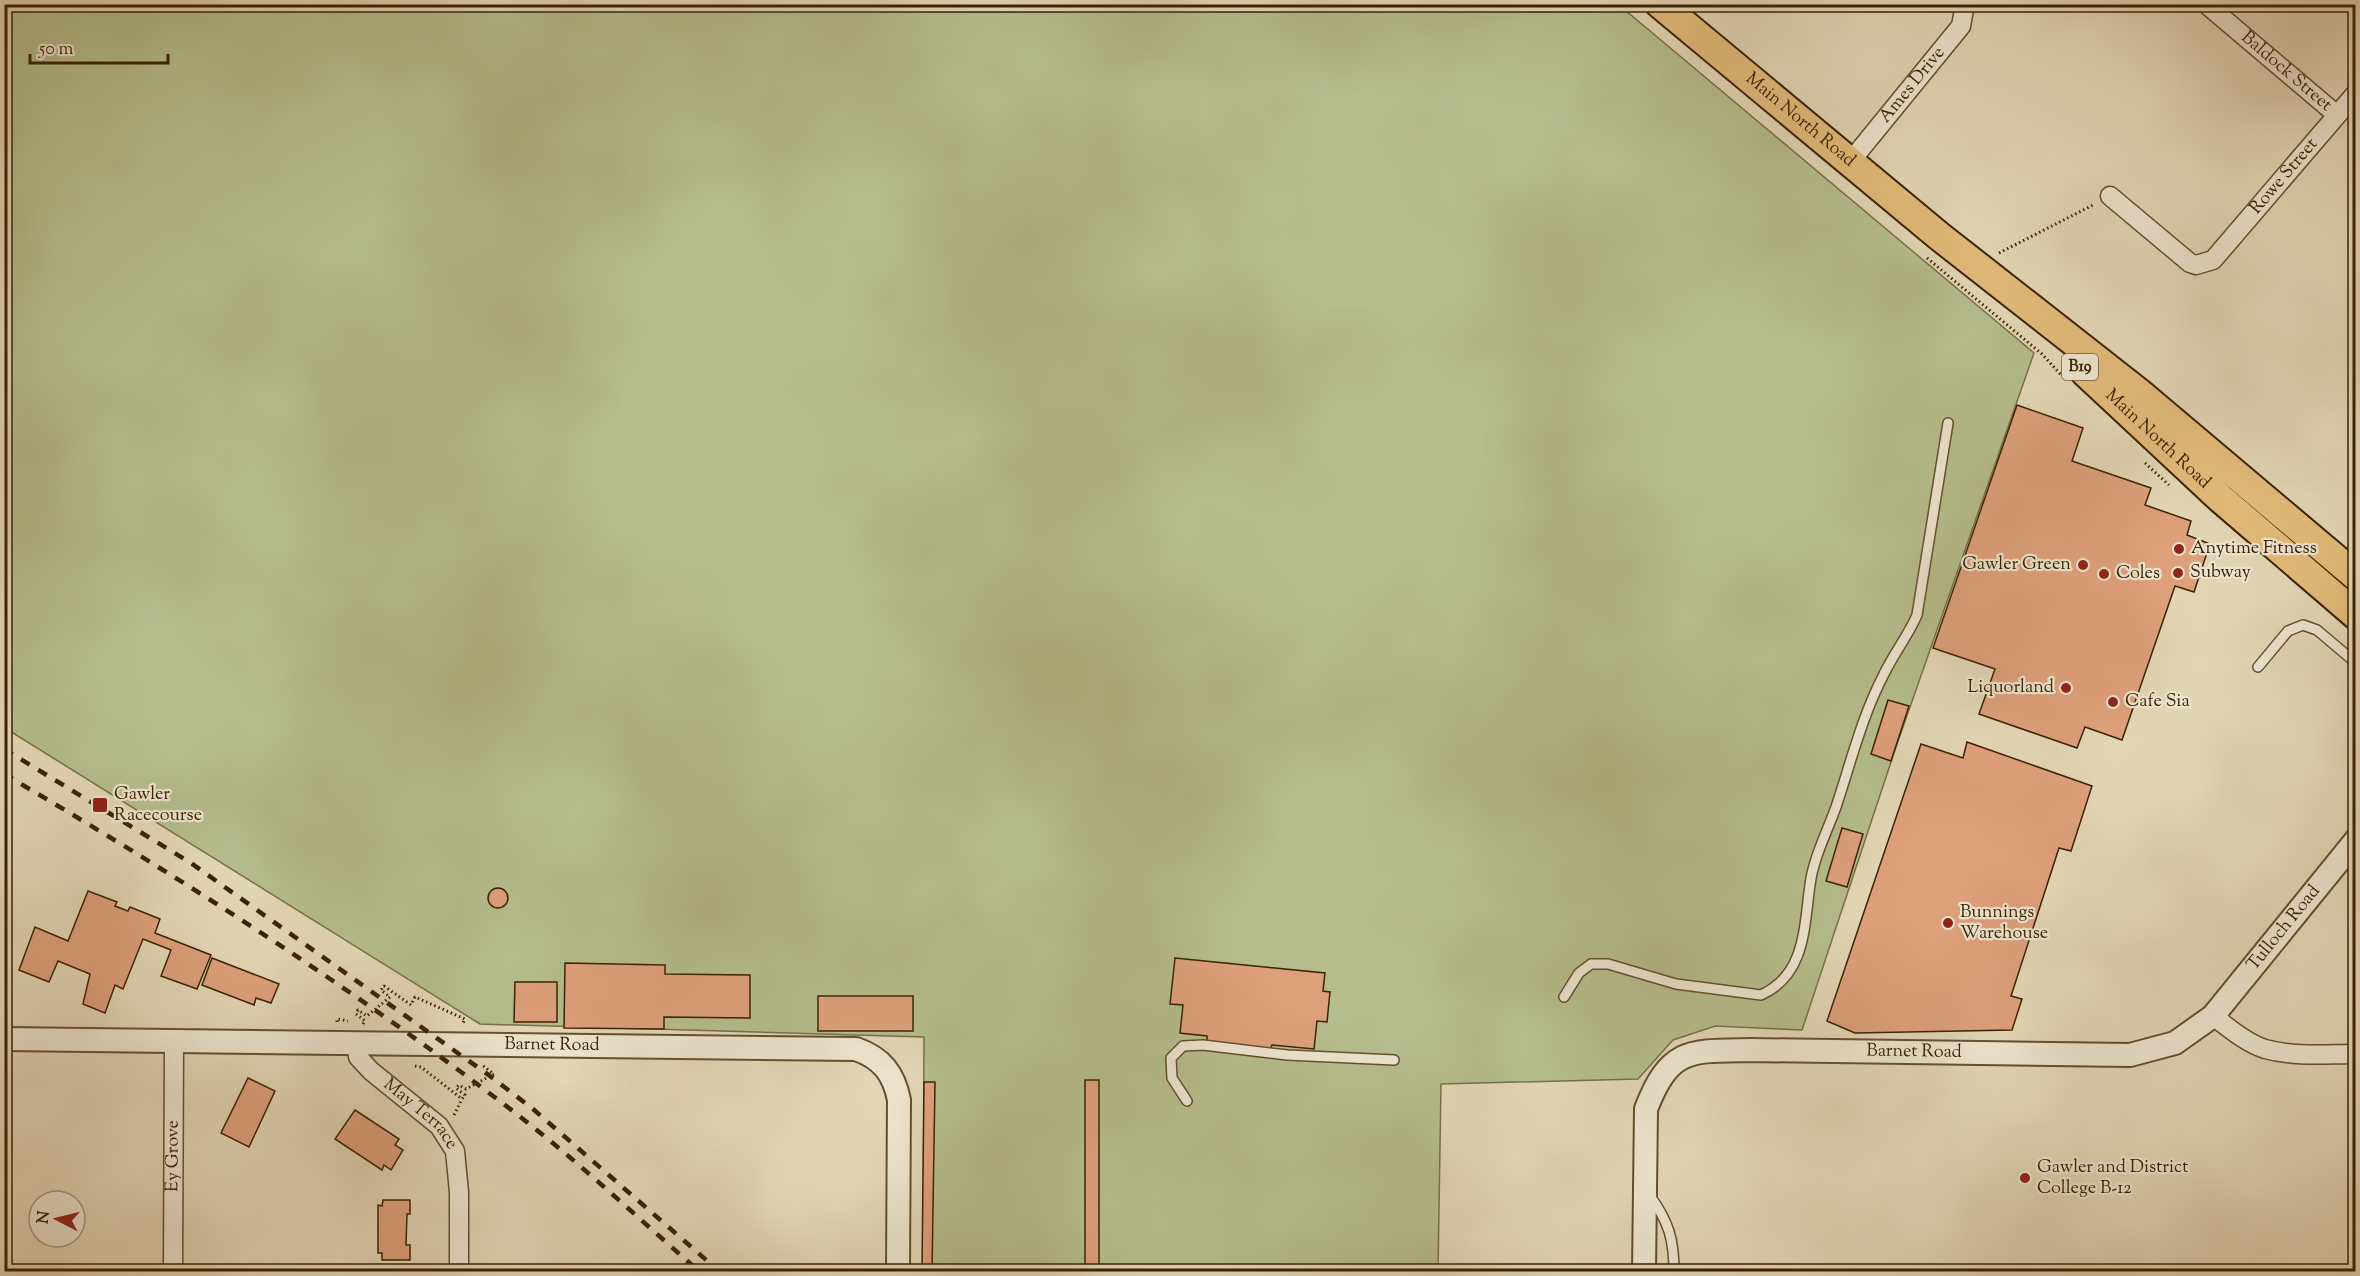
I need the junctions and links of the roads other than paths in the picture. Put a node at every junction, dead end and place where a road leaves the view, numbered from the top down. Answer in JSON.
{"nodes":[{"id":1,"x":1965,"y":4,"type":"edge"},
{"id":2,"x":2206,"y":4,"type":"edge"},
{"id":3,"x":1652,"y":11,"type":"edge"},
{"id":4,"x":2355,"y":93,"type":"edge"},
{"id":5,"x":2337,"y":115,"type":"junction"},
{"id":6,"x":1850,"y":162,"type":"junction"},
{"id":7,"x":2110,"y":196,"type":"road end"},
{"id":8,"x":1929,"y":243,"type":"junction"},
{"id":9,"x":1948,"y":423,"type":"dead end"},
{"id":10,"x":2355,"y":576,"type":"edge"},
{"id":11,"x":2355,"y":615,"type":"edge"},
{"id":12,"x":2355,"y":663,"type":"edge"},
{"id":13,"x":2258,"y":667,"type":"dead end"},
{"id":14,"x":2355,"y":840,"type":"edge"},
{"id":15,"x":1564,"y":997,"type":"dead end"},
{"id":16,"x":2213,"y":1016,"type":"junction"},
{"id":17,"x":4,"y":1039,"type":"edge"},
{"id":18,"x":174,"y":1041,"type":"junction"},
{"id":19,"x":347,"y":1042,"type":"junction"},
{"id":20,"x":2355,"y":1053,"type":"edge"},
{"id":21,"x":1394,"y":1060,"type":"dead end"},
{"id":22,"x":1187,"y":1101,"type":"dead end"},
{"id":23,"x":1646,"y":1190,"type":"junction"},
{"id":24,"x":173,"y":1272,"type":"edge"},
{"id":25,"x":459,"y":1272,"type":"edge"},
{"id":26,"x":898,"y":1272,"type":"edge"},
{"id":27,"x":1644,"y":1272,"type":"edge"},
{"id":28,"x":1674,"y":1272,"type":"edge"}],
"edges":[{"from":1,"to":6,"type":"street","name":"Ames Drive"},
{"from":2,"to":5,"type":"street","name":"Baldock Street"},
{"from":3,"to":6,"type":"main road","name":"Main North Road","number":"B19"},
{"from":4,"to":5,"type":"street","name":"Rowe Street"},
{"from":5,"to":7,"type":"street","name":"Rowe Street"},
{"from":6,"to":8,"type":"main road","name":"Main North Road","number":"B19"},
{"from":8,"to":10,"type":"main road","name":"Main North Road","number":"B19"},
{"from":8,"to":11,"type":"main road","name":"Main North Road","number":"B19"},
{"from":9,"to":15,"type":"lane"},
{"from":12,"to":13,"type":"lane"},
{"from":14,"to":16,"type":"street","name":"Tulloch Road"},
{"from":16,"to":20,"type":"street"},
{"from":16,"to":23,"type":"street","name":"Barnet Road"},
{"from":17,"to":18,"type":"street","name":"Barnet Road"},
{"from":18,"to":19,"type":"street","name":"Barnet Road"},
{"from":18,"to":24,"type":"street","name":"Ey Grove"},
{"from":19,"to":25,"type":"street","name":"May Terrace"},
{"from":19,"to":26,"type":"street","name":"Barnet Road"},
{"from":21,"to":22,"type":"lane"},
{"from":23,"to":27,"type":"street","name":"Barnet Road"},
{"from":23,"to":28,"type":"lane"}]}
